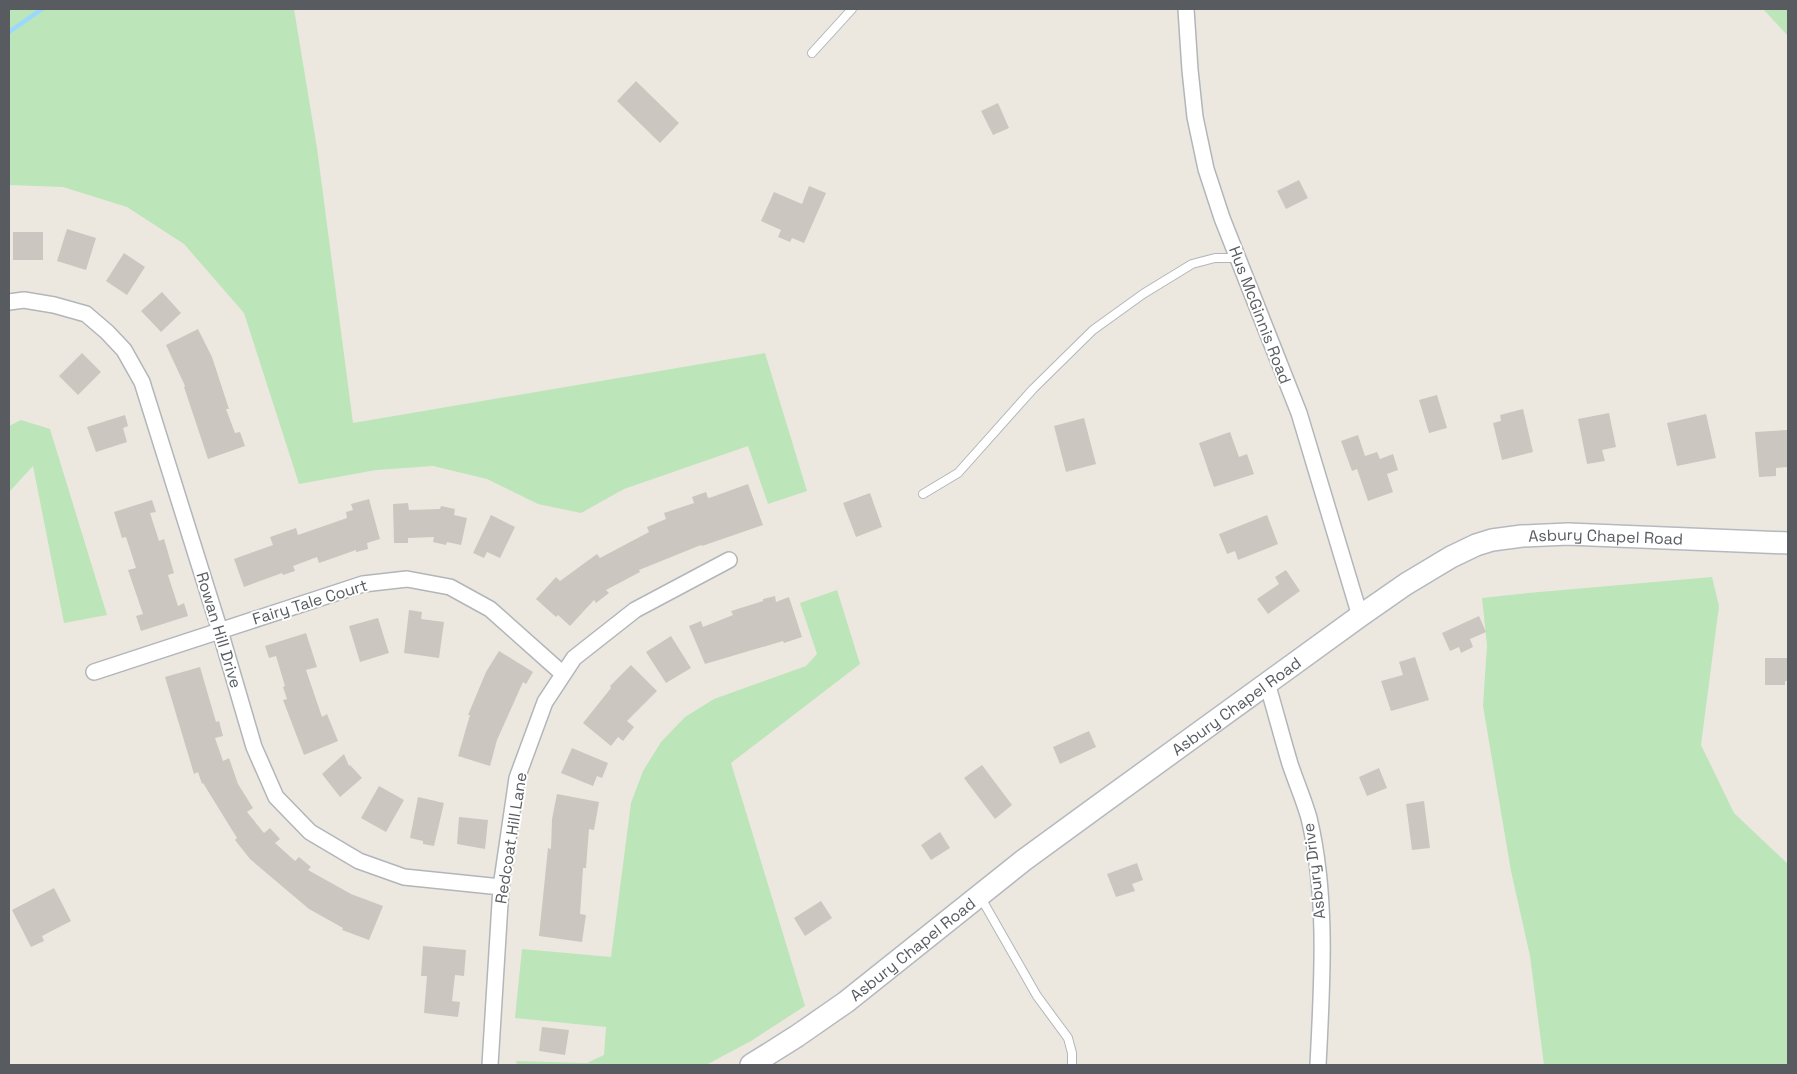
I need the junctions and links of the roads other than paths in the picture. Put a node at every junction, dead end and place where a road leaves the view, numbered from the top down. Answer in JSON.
{"nodes":[{"id":1,"x":852,"y":9,"type":"edge"},
{"id":2,"x":1186,"y":9,"type":"edge"},
{"id":3,"x":812,"y":52,"type":"dead end"},
{"id":4,"x":1238,"y":258,"type":"junction"},
{"id":5,"x":9,"y":302,"type":"edge"},
{"id":6,"x":923,"y":494,"type":"dead end"},
{"id":7,"x":1788,"y":543,"type":"edge"},
{"id":8,"x":729,"y":560,"type":"dead end"},
{"id":9,"x":1360,"y":616,"type":"junction"},
{"id":10,"x":220,"y":631,"type":"junction"},
{"id":11,"x":94,"y":672,"type":"dead end"},
{"id":12,"x":563,"y":674,"type":"junction"},
{"id":13,"x":1267,"y":683,"type":"junction"},
{"id":14,"x":501,"y":887,"type":"junction"},
{"id":15,"x":980,"y":896,"type":"junction"},
{"id":16,"x":490,"y":1065,"type":"edge"},
{"id":17,"x":751,"y":1065,"type":"edge"},
{"id":18,"x":1072,"y":1065,"type":"edge"},
{"id":19,"x":1318,"y":1065,"type":"edge"}],
"edges":[{"from":1,"to":3,"type":"lane"},
{"from":2,"to":4,"type":"street","name":"Hus McGinnis Road"},
{"from":4,"to":6,"type":"lane"},
{"from":4,"to":9,"type":"street","name":"Hus McGinnis Road"},
{"from":5,"to":10,"type":"street","name":"Rowan Hill Drive"},
{"from":7,"to":9,"type":"main road","name":"Asbury Chapel Road"},
{"from":8,"to":12,"type":"street","name":"Redcoat Hill Lane"},
{"from":9,"to":13,"type":"main road","name":"Asbury Chapel Road"},
{"from":10,"to":11,"type":"street","name":"Fairy Tale Court"},
{"from":10,"to":12,"type":"street","name":"Fairy Tale Court"},
{"from":10,"to":14,"type":"street","name":"Rowan Hill Drive"},
{"from":12,"to":14,"type":"street","name":"Redcoat Hill Lane"},
{"from":13,"to":15,"type":"main road","name":"Asbury Chapel Road"},
{"from":13,"to":19,"type":"street","name":"Asbury Drive"},
{"from":14,"to":16,"type":"street","name":"Redcoat Hill Lane"},
{"from":15,"to":17,"type":"main road","name":"Asbury Chapel Road"},
{"from":15,"to":18,"type":"lane"}]}
